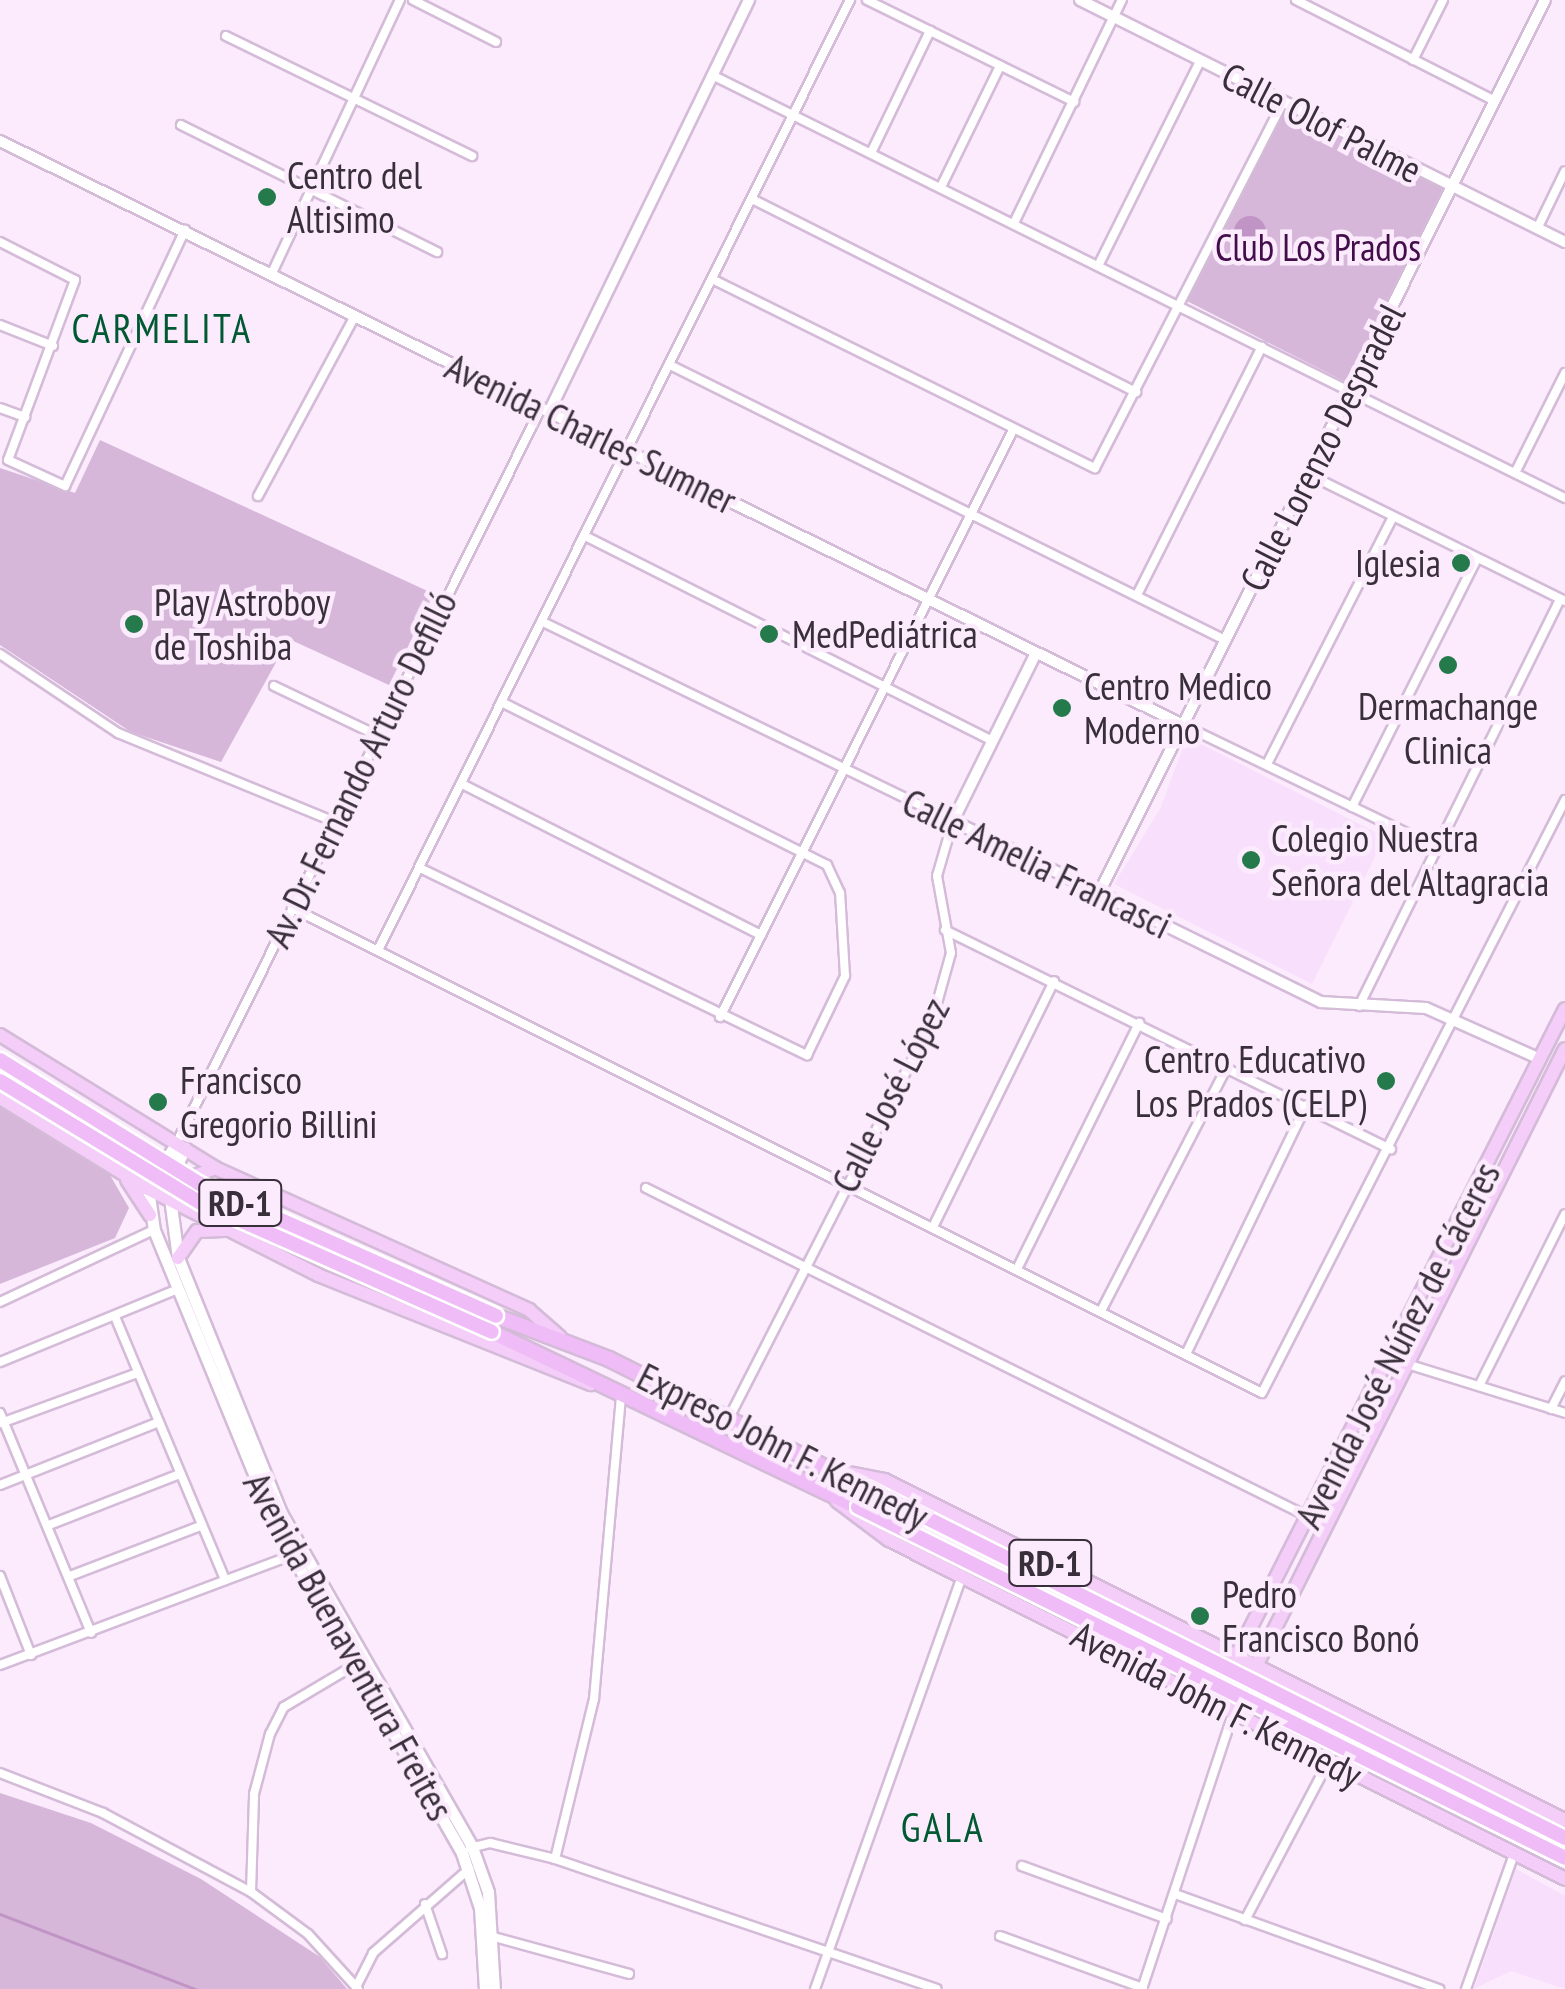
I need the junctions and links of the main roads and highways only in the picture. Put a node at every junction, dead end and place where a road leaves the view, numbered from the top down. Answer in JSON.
{"nodes":[{"id":1,"x":1565,"y":1009,"type":"edge"},
{"id":2,"x":0,"y":1035,"type":"edge"},
{"id":3,"x":1565,"y":1049,"type":"edge"},
{"id":4,"x":0,"y":1060,"type":"edge"},
{"id":5,"x":1560,"y":1069,"type":"edge"},
{"id":6,"x":0,"y":1081,"type":"edge"},
{"id":7,"x":0,"y":1098,"type":"edge"},
{"id":8,"x":138,"y":1123,"type":"junction"},
{"id":9,"x":182,"y":1141,"type":"junction"},
{"id":10,"x":215,"y":1168,"type":"junction"},
{"id":11,"x":120,"y":1172,"type":"junction"},
{"id":12,"x":148,"y":1189,"type":"junction"},
{"id":13,"x":168,"y":1200,"type":"junction"},
{"id":14,"x":193,"y":1212,"type":"junction"},
{"id":15,"x":150,"y":1215,"type":"junction"},
{"id":16,"x":230,"y":1231,"type":"junction"},
{"id":17,"x":178,"y":1258,"type":"junction"},
{"id":18,"x":560,"y":1337,"type":"junction"},
{"id":19,"x":598,"y":1386,"type":"junction"},
{"id":20,"x":843,"y":1472,"type":"junction"},
{"id":21,"x":824,"y":1490,"type":"junction"},
{"id":22,"x":1318,"y":1521,"type":"junction"},
{"id":23,"x":296,"y":1553,"type":"junction"},
{"id":24,"x":1192,"y":1634,"type":"junction"},
{"id":25,"x":1236,"y":1655,"type":"junction"},
{"id":26,"x":1254,"y":1664,"type":"junction"},
{"id":27,"x":1172,"y":1682,"type":"junction"},
{"id":28,"x":1301,"y":1687,"type":"junction"},
{"id":29,"x":1233,"y":1714,"type":"junction"},
{"id":30,"x":1274,"y":1734,"type":"junction"},
{"id":31,"x":1565,"y":1820,"type":"edge"},
{"id":32,"x":1565,"y":1838,"type":"edge"},
{"id":33,"x":467,"y":1850,"type":"junction"},
{"id":34,"x":1565,"y":1858,"type":"edge"},
{"id":35,"x":1565,"y":1878,"type":"edge"},
{"id":36,"x":484,"y":1989,"type":"edge"},
{"id":37,"x":494,"y":1989,"type":"edge"}],
"edges":[{"from":1,"to":22,"type":"main road","name":"Avenida José Núñez de Cáceres"},
{"from":2,"to":8,"type":"main road","number":"RD-1"},
{"from":3,"to":5,"type":"main road","name":"Avenida José Núñez de Cáceres"},
{"from":4,"to":18,"type":"highway","name":"Expreso John F. Kennedy","number":"RD-1","bridge":true},
{"from":5,"to":22,"type":"main road","name":"Avenida José Núñez de Cáceres"},
{"from":6,"to":19,"type":"highway","name":"Expreso John F. Kennedy","number":"RD-1","bridge":true},
{"from":7,"to":11,"type":"main road","number":"RD-1"},
{"from":8,"to":9,"type":"main road","number":"RD-1"},
{"from":8,"to":11,"type":"main road"},
{"from":9,"to":10,"type":"main road","number":"RD-1"},
{"from":9,"to":12,"type":"main road"},
{"from":9,"to":13,"type":"main road","name":"Avenida Buenaventura Freites"},
{"from":10,"to":14,"type":"main road"},
{"from":10,"to":18,"type":"main road","number":"RD-1"},
{"from":11,"to":12,"type":"main road","number":"RD-1"},
{"from":11,"to":15,"type":"main road"},
{"from":12,"to":13,"type":"main road","number":"RD-1"},
{"from":12,"to":15,"type":"main road","name":"Avenida Buenaventura Freites"},
{"from":13,"to":14,"type":"main road","number":"RD-1"},
{"from":13,"to":17,"type":"main road","name":"Avenida Buenaventura Freites"},
{"from":14,"to":16,"type":"main road","number":"RD-1"},
{"from":15,"to":23,"type":"main road","name":"Avenida Buenaventura Freites"},
{"from":16,"to":17,"type":"main road"},
{"from":16,"to":19,"type":"main road","number":"RD-1"},
{"from":17,"to":23,"type":"main road","name":"Avenida Buenaventura Freites"},
{"from":18,"to":20,"type":"highway","name":"Expreso John F. Kennedy","number":"RD-1"},
{"from":19,"to":21,"type":"highway","name":"Expreso John F. Kennedy","number":"RD-1"},
{"from":20,"to":24,"type":"main road","name":"Avenida John F. Kennedy","number":"RD-1"},
{"from":20,"to":32,"type":"highway","name":"Expreso John F. Kennedy","number":"RD-1","bridge":true},
{"from":21,"to":27,"type":"main road","name":"Avenida John F. Kennedy"},
{"from":21,"to":34,"type":"highway","name":"Expreso John F. Kennedy","number":"RD-1","bridge":true},
{"from":22,"to":25,"type":"main road","name":"Avenida José Núñez de Cáceres"},
{"from":22,"to":26,"type":"main road","name":"Avenida José Núñez de Cáceres"},
{"from":23,"to":33,"type":"main road","name":"Avenida Buenaventura Freites"},
{"from":23,"to":33,"type":"main road","name":"Avenida Buenaventura Freites"},
{"from":24,"to":25,"type":"main road","name":"Avenida John F. Kennedy","number":"RD-1"},
{"from":24,"to":27,"type":"main road"},
{"from":25,"to":26,"type":"main road","name":"Avenida John F. Kennedy","number":"RD-1"},
{"from":25,"to":29,"type":"main road","name":"Avenida José Núñez de Cáceres"},
{"from":26,"to":28,"type":"main road","name":"Avenida John F. Kennedy","number":"RD-1"},
{"from":26,"to":29,"type":"main road","name":"Avenida José Núñez de Cáceres"},
{"from":27,"to":29,"type":"main road","name":"Avenida John F. Kennedy"},
{"from":28,"to":30,"type":"main road"},
{"from":28,"to":31,"type":"main road","name":"Avenida John F. Kennedy","number":"RD-1"},
{"from":29,"to":30,"type":"main road","name":"Avenida John F. Kennedy"},
{"from":30,"to":35,"type":"main road","name":"Avenida John F. Kennedy"},
{"from":33,"to":36,"type":"main road","name":"Avenida Buenaventura Freites"},
{"from":33,"to":37,"type":"main road","name":"Avenida Buenaventura Freites"}]}
